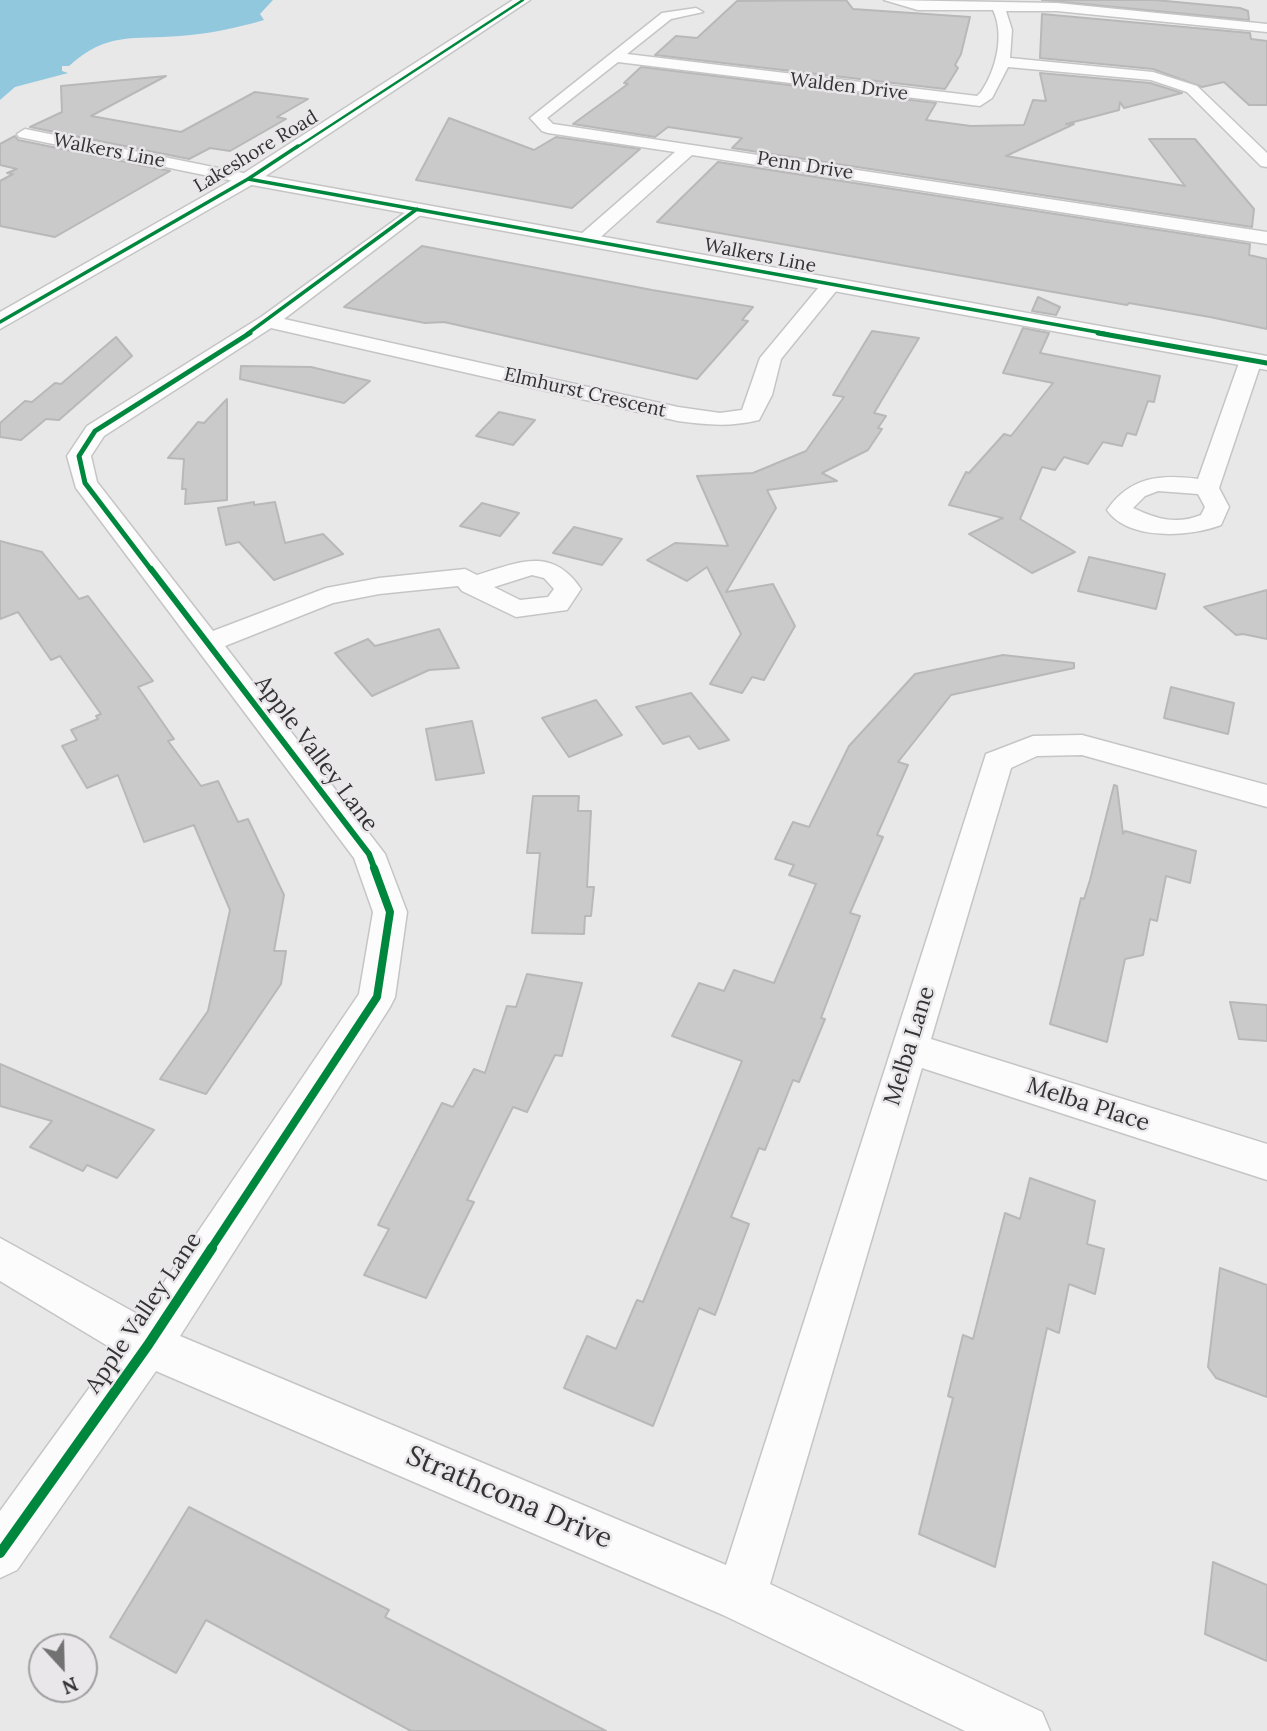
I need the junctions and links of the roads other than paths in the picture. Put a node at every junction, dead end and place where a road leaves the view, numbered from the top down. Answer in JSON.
{"nodes":[{"id":1,"x":523,"y":0,"type":"edge"},
{"id":2,"x":890,"y":0,"type":"edge"},
{"id":3,"x":997,"y":6,"type":"junction"},
{"id":4,"x":696,"y":12,"type":"dead end"},
{"id":5,"x":1267,"y":28,"type":"edge"},
{"id":6,"x":615,"y":57,"type":"junction"},
{"id":7,"x":1003,"y":62,"type":"junction"},
{"id":8,"x":25,"y":134,"type":"dead end"},
{"id":9,"x":690,"y":148,"type":"junction"},
{"id":10,"x":1267,"y":162,"type":"edge"},
{"id":11,"x":248,"y":178,"type":"junction"},
{"id":12,"x":417,"y":209,"type":"junction"},
{"id":13,"x":1267,"y":238,"type":"edge"},
{"id":14,"x":587,"y":239,"type":"junction"},
{"id":15,"x":831,"y":285,"type":"junction"},
{"id":16,"x":268,"y":321,"type":"junction"},
{"id":17,"x":0,"y":322,"type":"edge"},
{"id":18,"x":1259,"y":362,"type":"edge"},
{"id":19,"x":1207,"y":488,"type":"dead end"},
{"id":20,"x":471,"y":585,"type":"dead end"},
{"id":21,"x":208,"y":643,"type":"junction"},
{"id":22,"x":1267,"y":796,"type":"edge"},
{"id":23,"x":909,"y":1048,"type":"junction"},
{"id":24,"x":1267,"y":1162,"type":"edge"},
{"id":25,"x":0,"y":1258,"type":"edge"},
{"id":26,"x":148,"y":1345,"type":"junction"},
{"id":27,"x":0,"y":1553,"type":"edge"},
{"id":28,"x":741,"y":1597,"type":"junction"},
{"id":29,"x":1023,"y":1731,"type":"edge"}],
"edges":[{"from":1,"to":11,"type":"main road","name":"Lakeshore Road"},
{"from":2,"to":3,"type":"street"},
{"from":3,"to":5,"type":"street"},
{"from":3,"to":7,"type":"street","name":"Walden Drive"},
{"from":4,"to":6,"type":"street","name":"Penn Drive"},
{"from":6,"to":7,"type":"street","name":"Walden Drive"},
{"from":6,"to":9,"type":"street","name":"Penn Drive"},
{"from":7,"to":10,"type":"street"},
{"from":8,"to":11,"type":"street","name":"Walkers Line"},
{"from":9,"to":13,"type":"street","name":"Penn Drive"},
{"from":9,"to":14,"type":"street"},
{"from":11,"to":12,"type":"main road","name":"Walkers Line"},
{"from":11,"to":17,"type":"main road","name":"Lakeshore Road"},
{"from":12,"to":14,"type":"main road","name":"Walkers Line"},
{"from":12,"to":16,"type":"street","name":"Apple Valley Lane"},
{"from":14,"to":15,"type":"main road","name":"Walkers Line"},
{"from":15,"to":16,"type":"street","name":"Elmhurst Crescent"},
{"from":15,"to":18,"type":"main road","name":"Walkers Line"},
{"from":16,"to":21,"type":"street","name":"Apple Valley Lane"},
{"from":18,"to":19,"type":"street"},
{"from":20,"to":21,"type":"street"},
{"from":21,"to":26,"type":"street","name":"Apple Valley Lane"},
{"from":22,"to":23,"type":"street","name":"Melba Lane"},
{"from":23,"to":24,"type":"street","name":"Melba Place"},
{"from":23,"to":28,"type":"street","name":"Melba Lane"},
{"from":25,"to":26,"type":"street","name":"Strathcona Drive"},
{"from":26,"to":27,"type":"street","name":"Apple Valley Lane"},
{"from":26,"to":28,"type":"street","name":"Strathcona Drive"},
{"from":28,"to":29,"type":"street","name":"Strathcona Drive"}]}
